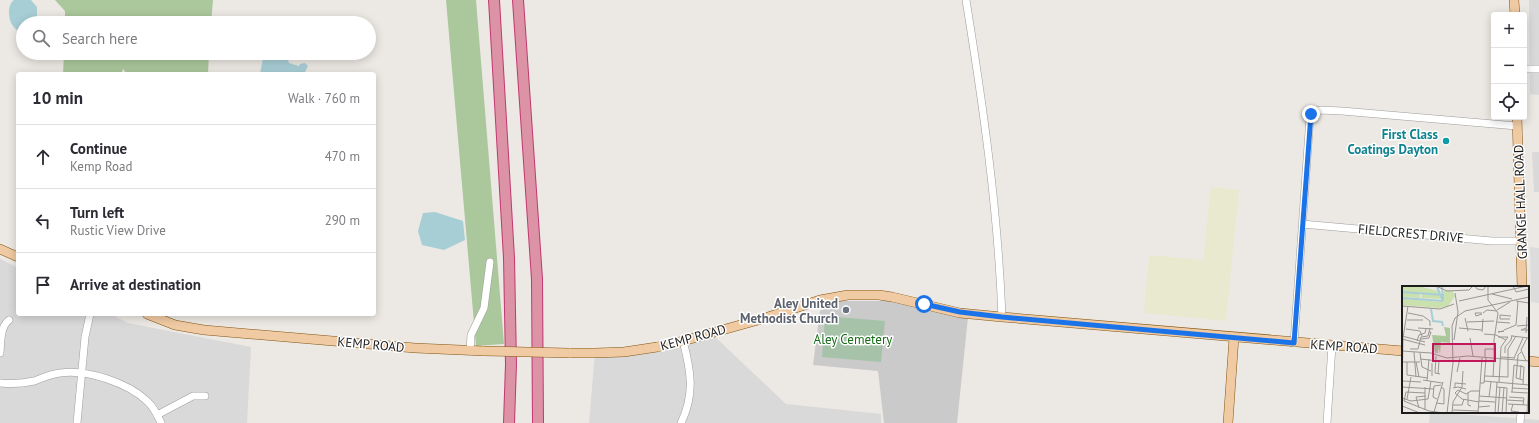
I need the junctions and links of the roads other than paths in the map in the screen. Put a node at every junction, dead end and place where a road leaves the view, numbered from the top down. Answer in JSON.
{"nodes":[{"id":1,"x":494,"y":0,"type":"edge"},
{"id":2,"x":518,"y":0,"type":"edge"},
{"id":3,"x":524,"y":0,"type":"edge"},
{"id":4,"x":966,"y":0,"type":"edge"},
{"id":5,"x":1514,"y":0,"type":"edge"},
{"id":6,"x":1515,"y":12,"type":"edge"},
{"id":7,"x":1527,"y":69,"type":"edge"},
{"id":8,"x":1539,"y":69,"type":"edge"},
{"id":9,"x":524,"y":83,"type":"junction"},
{"id":10,"x":1517,"y":122,"type":"edge"},
{"id":11,"x":1302,"y":224,"type":"junction"},
{"id":12,"x":1521,"y":241,"type":"junction"},
{"id":13,"x":0,"y":249,"type":"edge"},
{"id":14,"x":16,"y":256,"type":"edge"},
{"id":15,"x":490,"y":262,"type":"dead end"},
{"id":16,"x":1522,"y":286,"type":"edge"},
{"id":17,"x":90,"y":316,"type":"edge"},
{"id":18,"x":152,"y":316,"type":"edge"},
{"id":19,"x":1002,"y":317,"type":"junction"},
{"id":20,"x":9,"y":320,"type":"dead end"},
{"id":21,"x":1234,"y":337,"type":"junction"},
{"id":22,"x":683,"y":341,"type":"junction"},
{"id":23,"x":1294,"y":343,"type":"junction"},
{"id":24,"x":1332,"y":345,"type":"junction"},
{"id":25,"x":470,"y":350,"type":"junction"},
{"id":26,"x":1402,"y":351,"type":"edge"},
{"id":27,"x":0,"y":353,"type":"edge"},
{"id":28,"x":1529,"y":361,"type":"edge"},
{"id":29,"x":1539,"y":362,"type":"edge"},
{"id":30,"x":81,"y":372,"type":"junction"},
{"id":31,"x":0,"y":383,"type":"edge"},
{"id":32,"x":205,"y":396,"type":"dead end"},
{"id":33,"x":1521,"y":413,"type":"edge"},
{"id":34,"x":157,"y":415,"type":"junction"},
{"id":35,"x":77,"y":423,"type":"edge"},
{"id":36,"x":161,"y":423,"type":"edge"},
{"id":37,"x":509,"y":423,"type":"edge"},
{"id":38,"x":538,"y":423,"type":"edge"},
{"id":39,"x":681,"y":423,"type":"edge"},
{"id":40,"x":1228,"y":423,"type":"edge"},
{"id":41,"x":1327,"y":423,"type":"edge"},
{"id":42,"x":1520,"y":423,"type":"edge"}],
"edges":[{"from":1,"to":37,"type":"highway"},
{"from":2,"to":9,"type":"highway"},
{"from":3,"to":9,"type":"highway"},
{"from":4,"to":19,"type":"street"},
{"from":5,"to":6,"type":"main road"},
{"from":7,"to":8,"type":"street"},
{"from":9,"to":38,"type":"highway"},
{"from":10,"to":11,"type":"street"},
{"from":10,"to":12,"type":"main road","name":"GRANGE HALL ROAD"},
{"from":11,"to":12,"type":"street","name":"FIELDCREST DRIVE"},
{"from":11,"to":23,"type":"street"},
{"from":12,"to":16,"type":"main road","name":"GRANGE HALL ROAD"},
{"from":13,"to":14,"type":"main road"},
{"from":15,"to":25,"type":"street"},
{"from":17,"to":30,"type":"street"},
{"from":18,"to":25,"type":"main road","name":"KEMP ROAD"},
{"from":19,"to":21,"type":"main road","name":"KEMP ROAD"},
{"from":19,"to":22,"type":"main road","name":"KEMP ROAD"},
{"from":20,"to":27,"type":"street"},
{"from":21,"to":23,"type":"main road","name":"KEMP ROAD"},
{"from":21,"to":40,"type":"main road"},
{"from":22,"to":25,"type":"main road","name":"KEMP ROAD","bridge":true},
{"from":22,"to":39,"type":"street"},
{"from":23,"to":24,"type":"main road","name":"KEMP ROAD"},
{"from":24,"to":26,"type":"main road","name":"KEMP ROAD"},
{"from":24,"to":41,"type":"street"},
{"from":28,"to":29,"type":"main road"},
{"from":30,"to":31,"type":"street"},
{"from":30,"to":34,"type":"street"},
{"from":30,"to":35,"type":"street"},
{"from":32,"to":34,"type":"street"},
{"from":33,"to":42,"type":"street"},
{"from":34,"to":36,"type":"street"}]}
